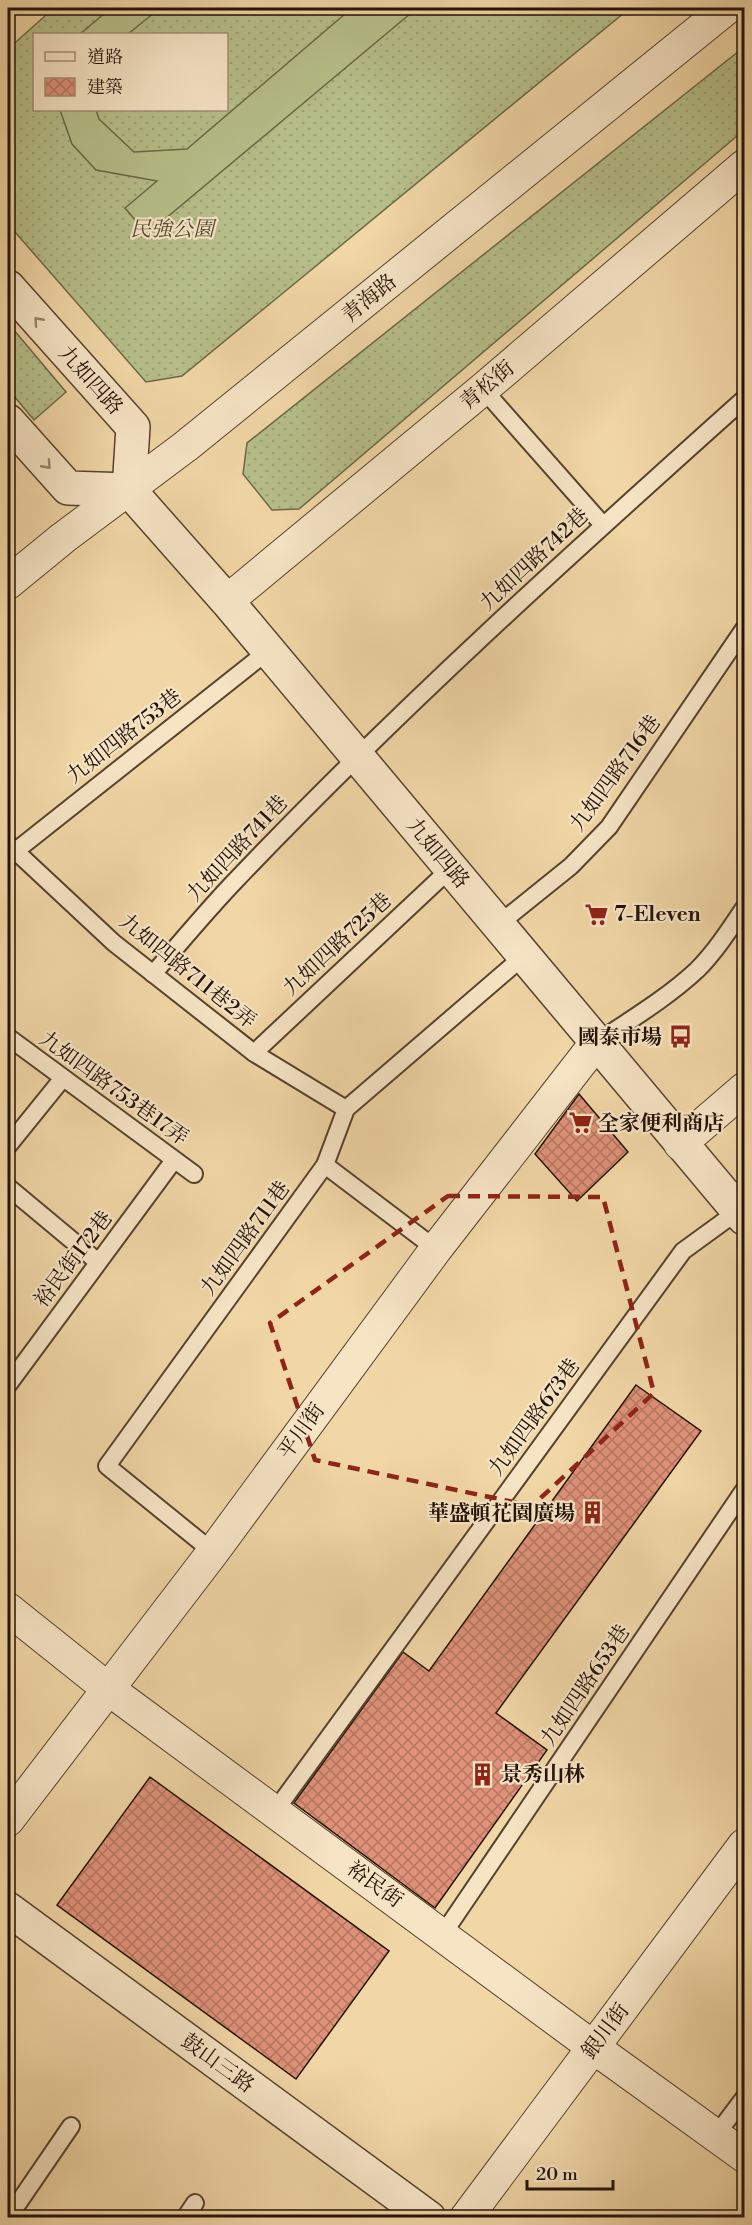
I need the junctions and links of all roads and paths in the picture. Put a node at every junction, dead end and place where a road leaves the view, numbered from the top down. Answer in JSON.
{"nodes":[{"id":1,"x":727,"y":8,"type":"edge"},
{"id":2,"x":744,"y":166,"type":"edge"},
{"id":3,"x":8,"y":287,"type":"edge"},
{"id":4,"x":483,"y":388,"type":"junction"},
{"id":5,"x":744,"y":399,"type":"edge"},
{"id":6,"x":8,"y":421,"type":"edge"},
{"id":7,"x":129,"y":490,"type":"junction"},
{"id":8,"x":603,"y":525,"type":"junction"},
{"id":9,"x":8,"y":583,"type":"edge"},
{"id":10,"x":227,"y":602,"type":"junction"},
{"id":11,"x":744,"y":629,"type":"edge"},
{"id":12,"x":268,"y":651,"type":"junction"},
{"id":13,"x":357,"y":756,"type":"junction"},
{"id":14,"x":10,"y":851,"type":"edge"},
{"id":15,"x":450,"y":869,"type":"junction"},
{"id":16,"x":744,"y":908,"type":"edge"},
{"id":17,"x":499,"y":924,"type":"junction"},
{"id":18,"x":525,"y":955,"type":"junction"},
{"id":19,"x":153,"y":974,"type":"junction"},
{"id":20,"x":8,"y":1038,"type":"edge"},
{"id":21,"x":596,"y":1043,"type":"junction"},
{"id":22,"x":254,"y":1053,"type":"junction"},
{"id":23,"x":63,"y":1078,"type":"junction"},
{"id":24,"x":744,"y":1089,"type":"edge"},
{"id":25,"x":346,"y":1109,"type":"junction"},
{"id":26,"x":680,"y":1144,"type":"junction"},
{"id":27,"x":8,"y":1146,"type":"edge"},
{"id":28,"x":174,"y":1160,"type":"junction"},
{"id":29,"x":325,"y":1165,"type":"junction"},
{"id":30,"x":194,"y":1174,"type":"dead end"},
{"id":31,"x":8,"y":1187,"type":"edge"},
{"id":32,"x":741,"y":1215,"type":"edge"},
{"id":33,"x":436,"y":1249,"type":"junction"},
{"id":34,"x":98,"y":1262,"type":"junction"},
{"id":35,"x":13,"y":1367,"type":"edge"},
{"id":36,"x":8,"y":1385,"type":"edge"},
{"id":37,"x":744,"y":1490,"type":"edge"},
{"id":38,"x":213,"y":1552,"type":"junction"},
{"id":39,"x":8,"y":1609,"type":"edge"},
{"id":40,"x":107,"y":1688,"type":"junction"},
{"id":41,"x":275,"y":1810,"type":"junction"},
{"id":42,"x":8,"y":1820,"type":"edge"},
{"id":43,"x":744,"y":1845,"type":"edge"},
{"id":44,"x":8,"y":1909,"type":"edge"},
{"id":45,"x":443,"y":1934,"type":"junction"},
{"id":46,"x":593,"y":2047,"type":"junction"},
{"id":47,"x":744,"y":2098,"type":"edge"},
{"id":48,"x":71,"y":2126,"type":"dead end"},
{"id":49,"x":716,"y":2135,"type":"junction"},
{"id":50,"x":744,"y":2156,"type":"edge"},
{"id":51,"x":195,"y":2204,"type":"dead end"},
{"id":52,"x":8,"y":2217,"type":"edge"},
{"id":53,"x":185,"y":2217,"type":"edge"},
{"id":54,"x":429,"y":2217,"type":"edge"},
{"id":55,"x":466,"y":2217,"type":"edge"}],
"edges":[{"from":1,"to":7,"type":"street","name":"青海路"},
{"from":2,"to":4,"type":"street","name":"青松街"},
{"from":7,"to":3,"type":"street","name":"九如四路","one_way":true},
{"from":4,"to":8,"type":"lane"},
{"from":4,"to":10,"type":"street","name":"青松街"},
{"from":5,"to":8,"type":"lane","name":"九如四路742巷"},
{"from":6,"to":7,"type":"street","one_way":true},
{"from":7,"to":9,"type":"street","name":"青海路"},
{"from":7,"to":10,"type":"street","name":"九如四路"},
{"from":8,"to":13,"type":"lane","name":"九如四路742巷"},
{"from":10,"to":12,"type":"street","name":"九如四路"},
{"from":11,"to":17,"type":"lane","name":"九如四路716巷"},
{"from":12,"to":13,"type":"street","name":"九如四路"},
{"from":12,"to":14,"type":"lane","name":"九如四路753巷"},
{"from":13,"to":15,"type":"street","name":"九如四路"},
{"from":13,"to":19,"type":"lane","name":"九如四路741巷"},
{"from":14,"to":19,"type":"lane","name":"九如四路711巷2弄"},
{"from":15,"to":17,"type":"street","name":"九如四路"},
{"from":15,"to":22,"type":"lane","name":"九如四路725巷"},
{"from":16,"to":21,"type":"lane"},
{"from":17,"to":18,"type":"street","name":"九如四路"},
{"from":18,"to":21,"type":"street","name":"九如四路"},
{"from":18,"to":25,"type":"lane","name":"九如四路711巷"},
{"from":19,"to":22,"type":"lane","name":"九如四路711巷2弄"},
{"from":20,"to":23,"type":"lane","name":"九如四路753巷17弄"},
{"from":21,"to":26,"type":"street","name":"九如四路"},
{"from":21,"to":33,"type":"street","name":"平川街"},
{"from":22,"to":25,"type":"lane","name":"九如四路711巷2弄"},
{"from":23,"to":27,"type":"lane"},
{"from":23,"to":28,"type":"lane","name":"九如四路753巷17弄"},
{"from":24,"to":26,"type":"street"},
{"from":25,"to":29,"type":"lane","name":"九如四路711巷"},
{"from":26,"to":32,"type":"street","name":"九如四路"},
{"from":28,"to":30,"type":"lane","name":"九如四路753巷17弄"},
{"from":28,"to":34,"type":"lane","name":"裕民街172巷"},
{"from":29,"to":33,"type":"lane"},
{"from":29,"to":38,"type":"lane","name":"九如四路711巷"},
{"from":31,"to":34,"type":"lane"},
{"from":32,"to":41,"type":"lane","name":"九如四路673巷"},
{"from":33,"to":38,"type":"street","name":"平川街"},
{"from":34,"to":35,"type":"lane","name":"裕民街172巷"},
{"from":35,"to":36,"type":"lane","name":"裕民街172巷"},
{"from":37,"to":45,"type":"lane","name":"九如四路653巷"},
{"from":38,"to":40,"type":"street","name":"平川街"},
{"from":39,"to":40,"type":"street","name":"裕民街"},
{"from":40,"to":41,"type":"street","name":"裕民街"},
{"from":40,"to":42,"type":"street","name":"平川街"},
{"from":41,"to":45,"type":"street","name":"裕民街"},
{"from":43,"to":46,"type":"street","name":"銀川街"},
{"from":44,"to":54,"type":"street","name":"鼓山三路"},
{"from":45,"to":46,"type":"street","name":"裕民街"},
{"from":46,"to":49,"type":"street","name":"裕民街"},
{"from":46,"to":55,"type":"street","name":"銀川街"},
{"from":47,"to":49,"type":"lane"},
{"from":48,"to":52,"type":"lane"},
{"from":49,"to":50,"type":"street","name":"裕民街"},
{"from":51,"to":53,"type":"lane"}]}
